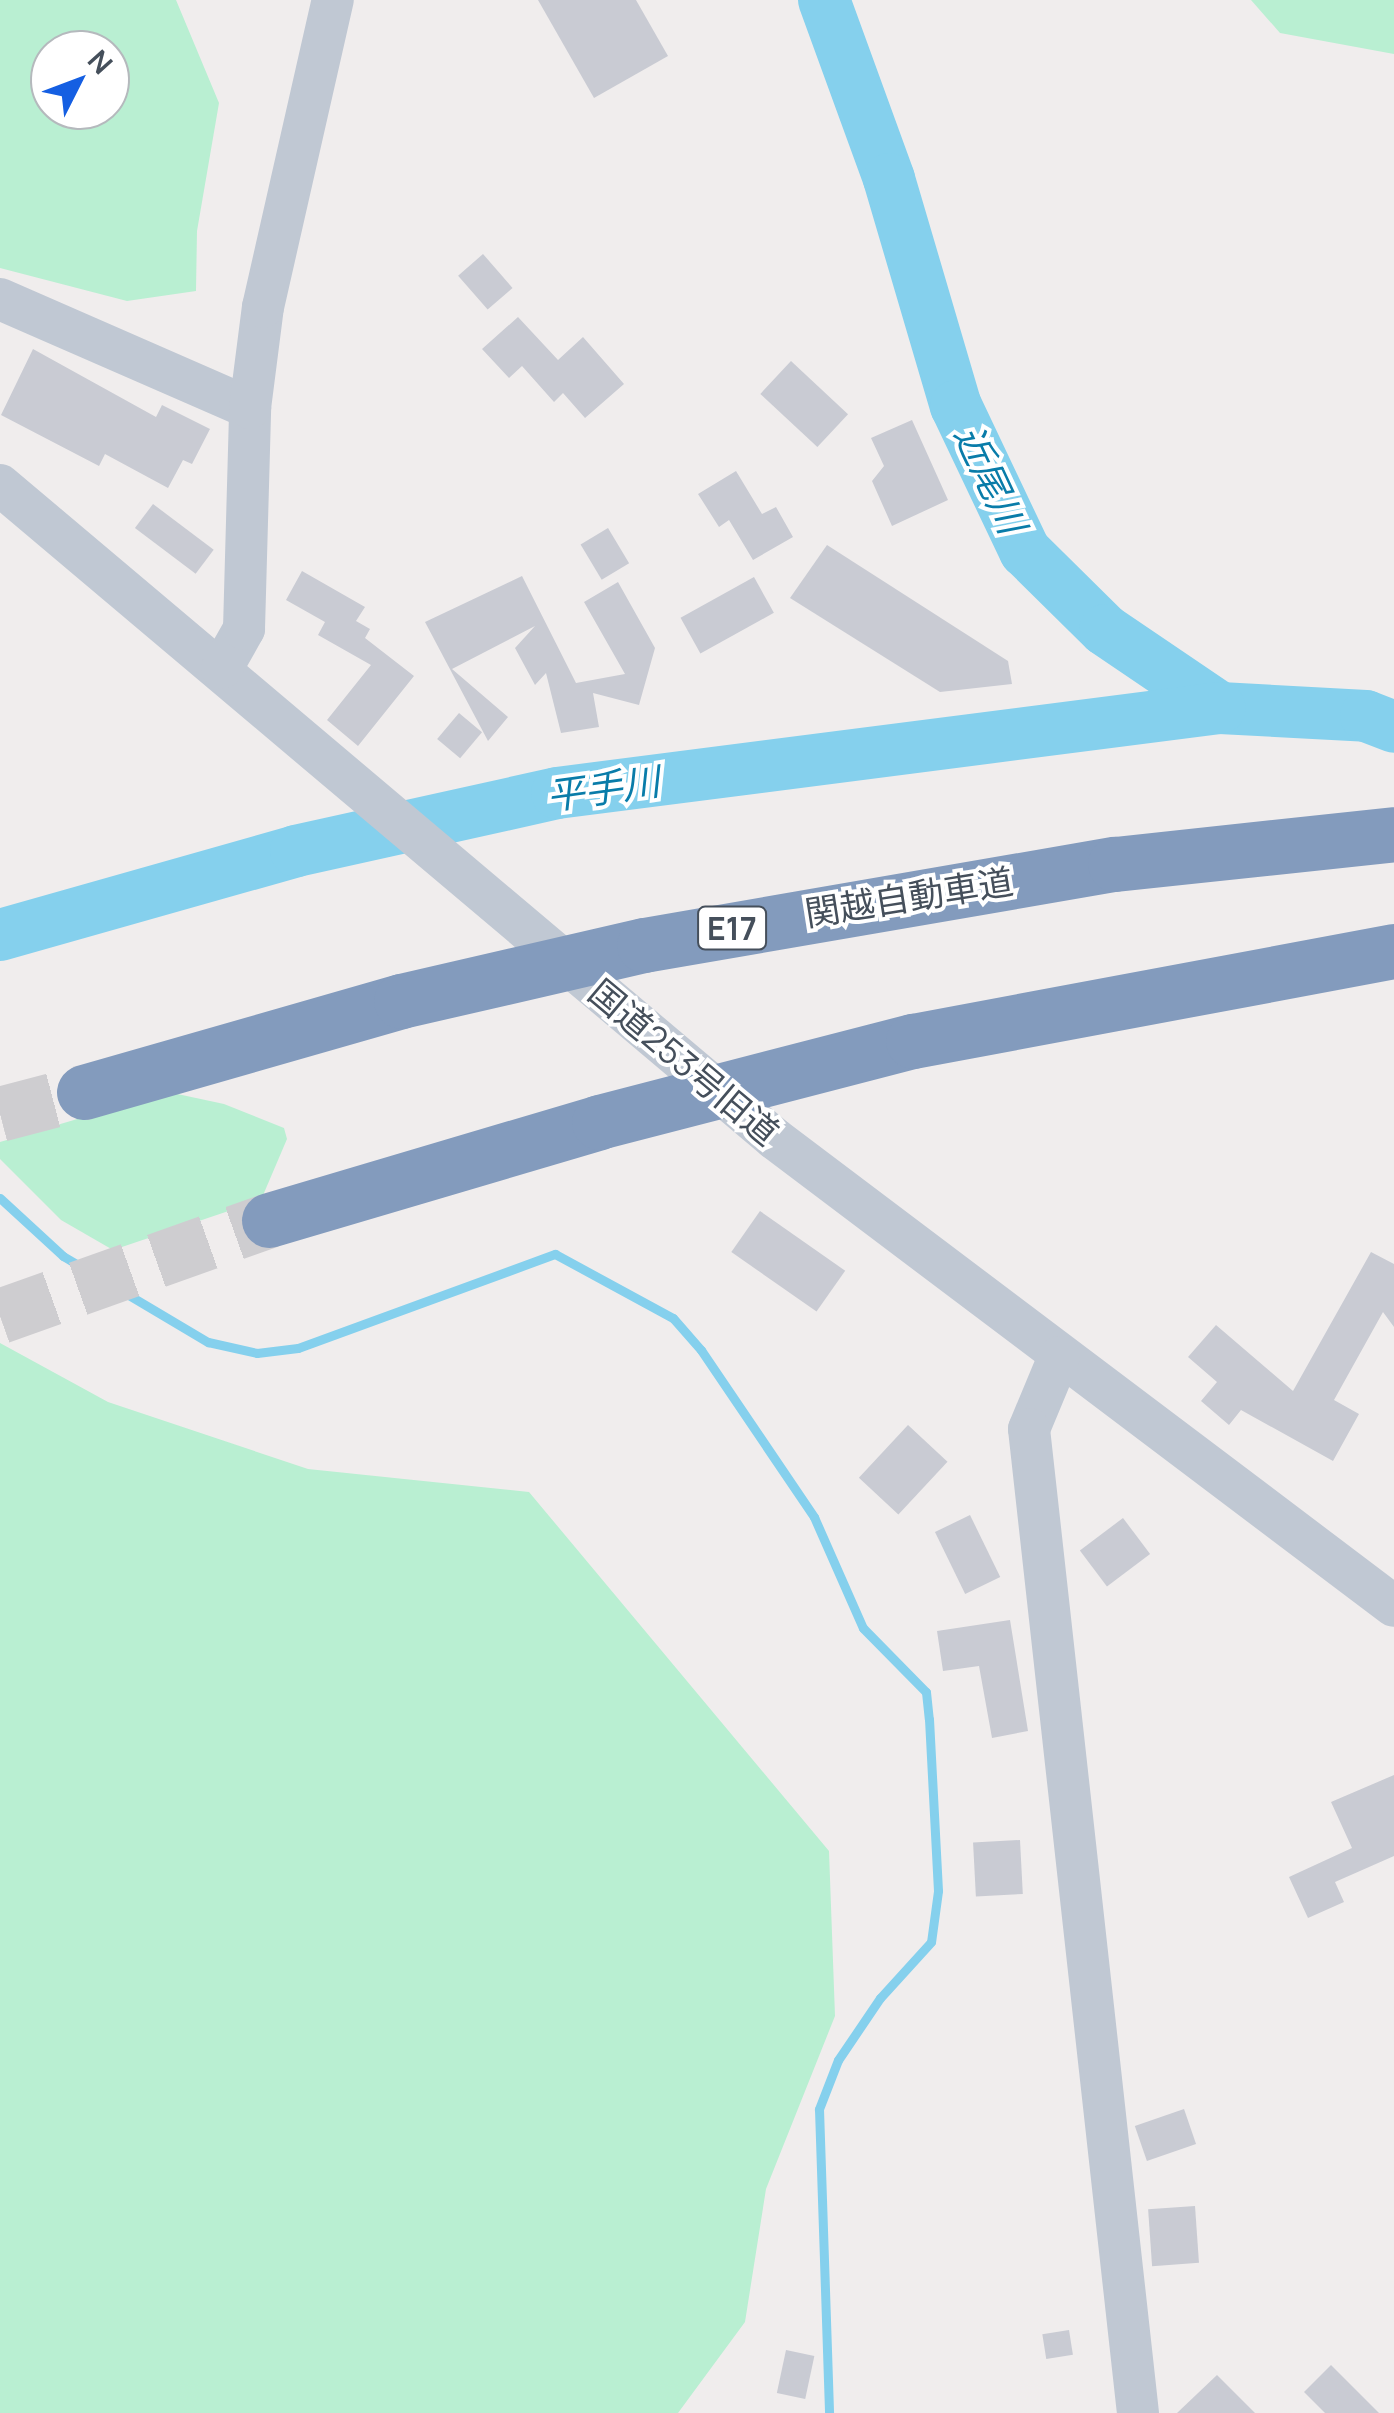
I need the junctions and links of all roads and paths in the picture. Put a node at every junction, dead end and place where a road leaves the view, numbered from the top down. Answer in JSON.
{"nodes":[{"id":1,"x":334,"y":0,"type":"edge"},
{"id":2,"x":0,"y":300,"type":"edge"},
{"id":3,"x":250,"y":408,"type":"junction"},
{"id":4,"x":0,"y":485,"type":"edge"},
{"id":5,"x":222,"y":668,"type":"junction"},
{"id":6,"x":1394,"y":834,"type":"edge"},
{"id":7,"x":1394,"y":951,"type":"edge"},
{"id":8,"x":84,"y":1092,"type":"tunnel mouth"},
{"id":9,"x":269,"y":1220,"type":"tunnel mouth"},
{"id":10,"x":1058,"y":1357,"type":"junction"},
{"id":11,"x":1394,"y":1606,"type":"edge"},
{"id":12,"x":1138,"y":2413,"type":"edge"}],
"edges":[{"from":1,"to":3,"type":"street"},
{"from":2,"to":3,"type":"street"},
{"from":3,"to":5,"type":"street"},
{"from":4,"to":5,"type":"street","name":"国道253号旧道"},
{"from":5,"to":10,"type":"street","name":"国道253号旧道"},
{"from":6,"to":8,"type":"highway","name":"関越自動車道","number":"E17"},
{"from":7,"to":9,"type":"highway"},
{"from":10,"to":11,"type":"street","name":"国道253号旧道"},
{"from":10,"to":12,"type":"street"}]}
